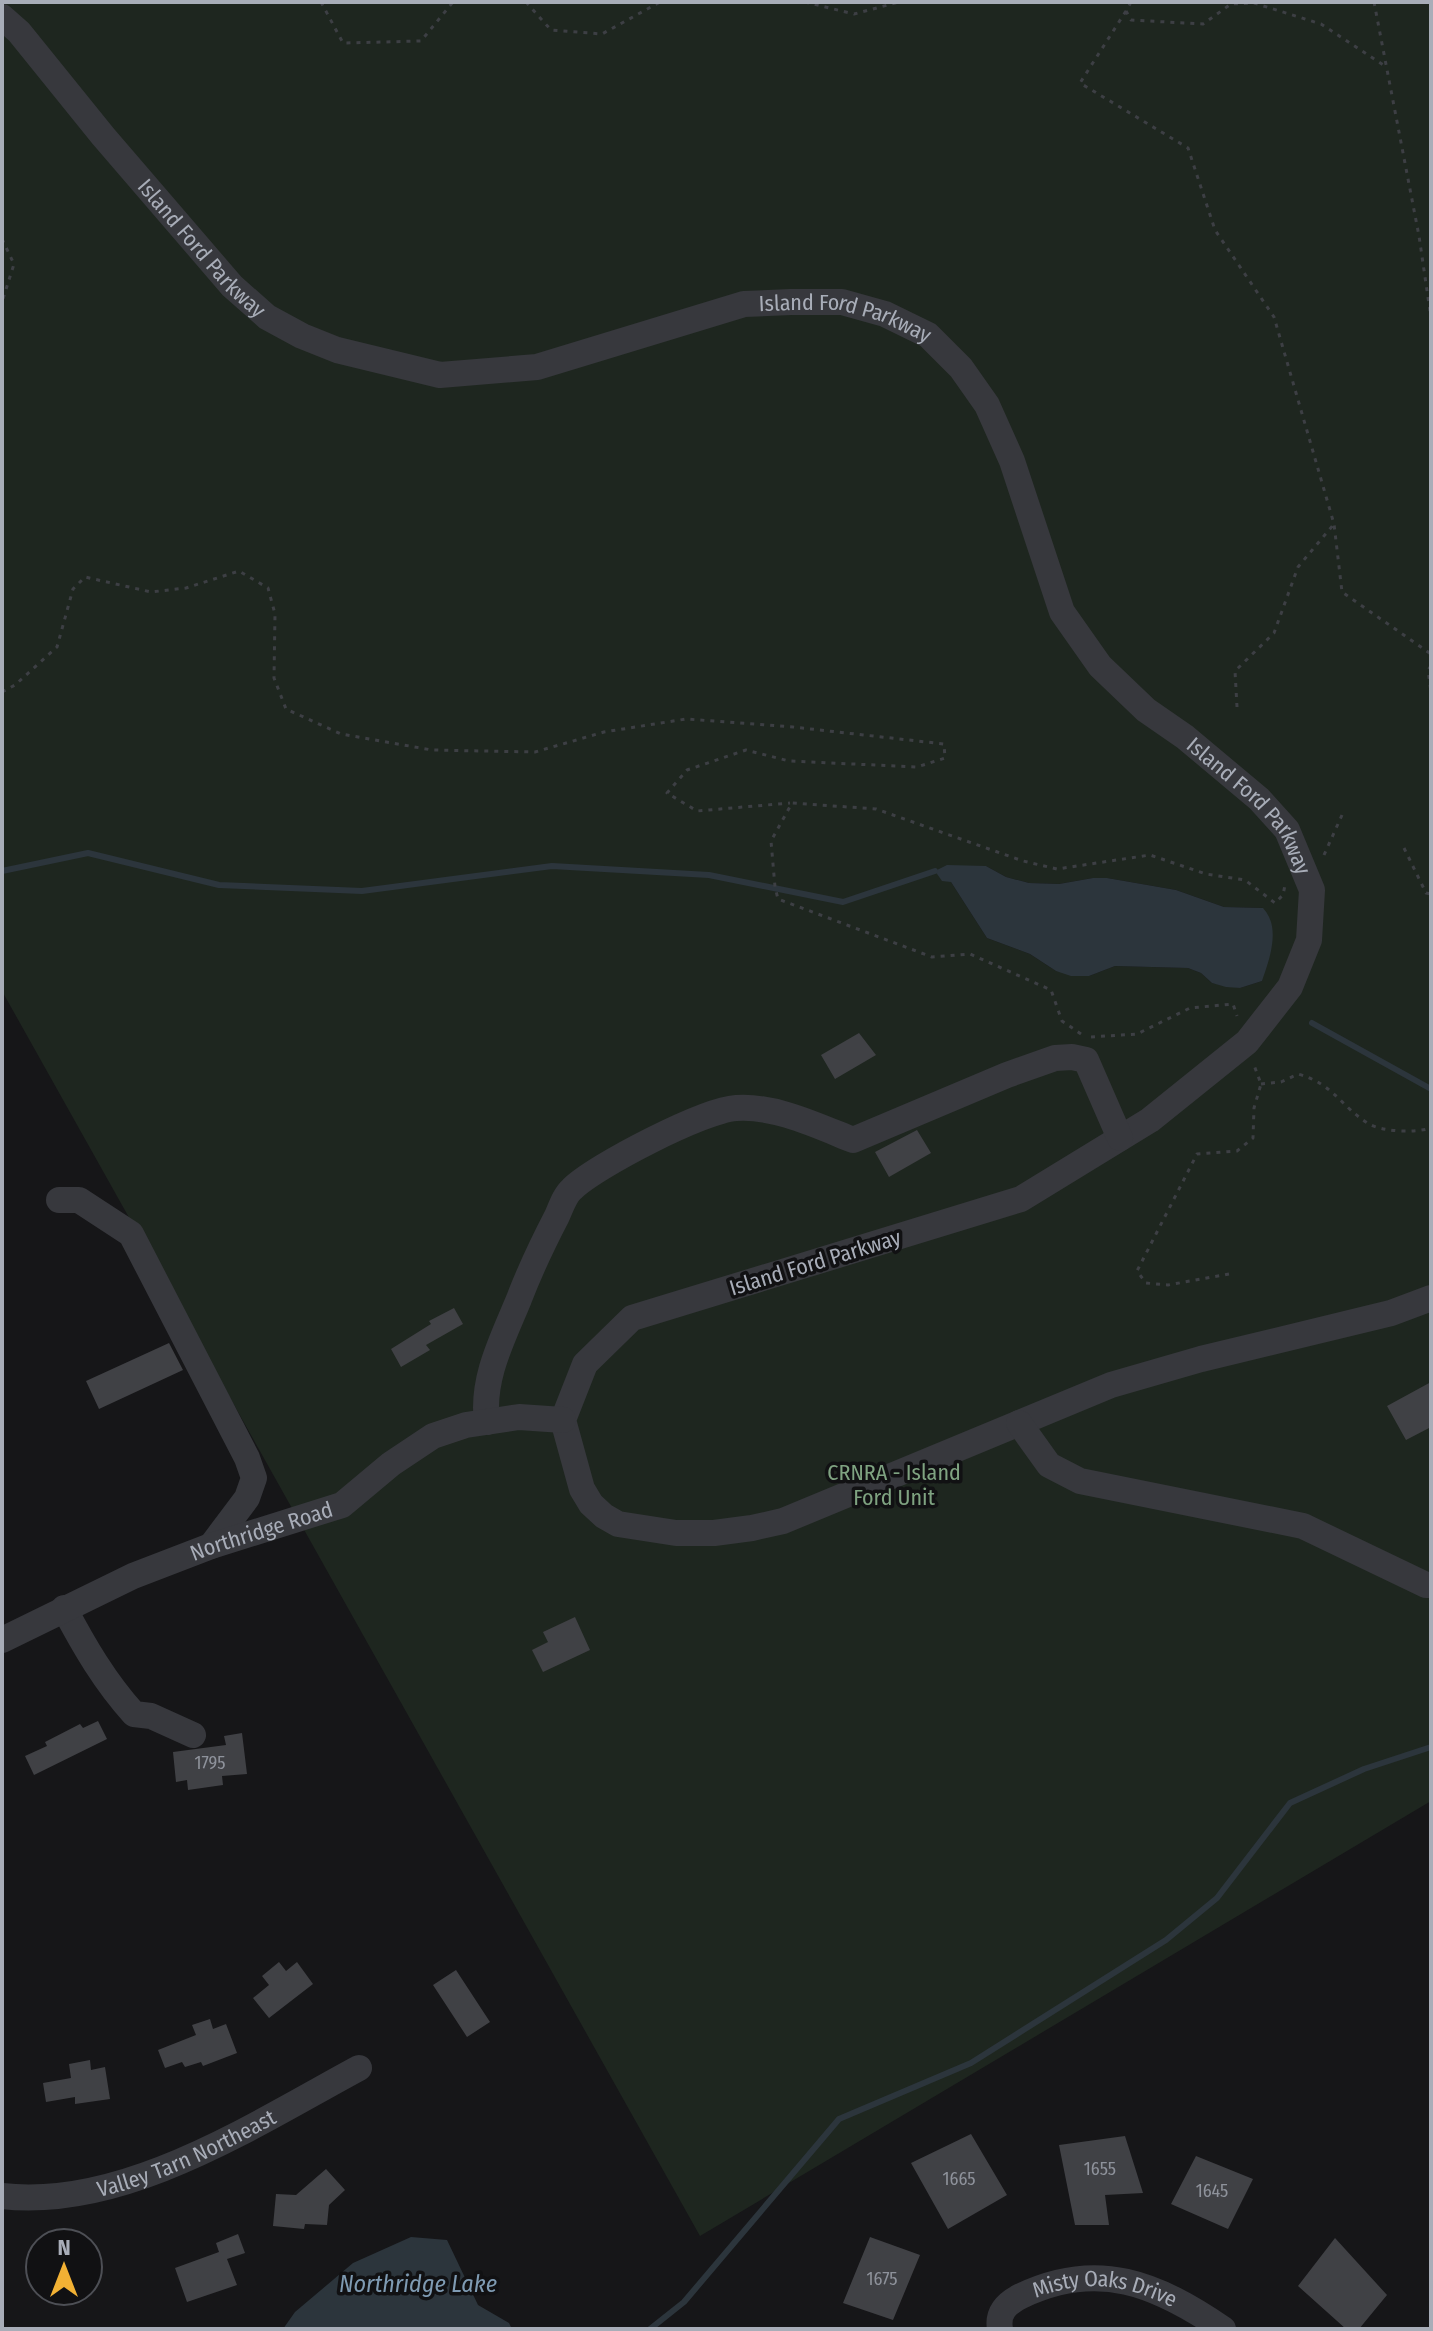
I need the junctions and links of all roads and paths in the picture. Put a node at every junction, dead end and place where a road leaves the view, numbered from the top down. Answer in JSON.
{"nodes":[{"id":1,"x":321,"y":2,"type":"edge"},
{"id":2,"x":453,"y":2,"type":"edge"},
{"id":3,"x":526,"y":2,"type":"edge"},
{"id":4,"x":660,"y":2,"type":"edge"},
{"id":5,"x":805,"y":2,"type":"edge"},
{"id":6,"x":899,"y":2,"type":"edge"},
{"id":7,"x":1131,"y":2,"type":"edge"},
{"id":8,"x":1374,"y":2,"type":"edge"},
{"id":9,"x":1126,"y":11,"type":"junction"},
{"id":10,"x":2,"y":17,"type":"edge"},
{"id":11,"x":1385,"y":66,"type":"junction"},
{"id":12,"x":2,"y":239,"type":"edge"},
{"id":13,"x":2,"y":302,"type":"edge"},
{"id":14,"x":1431,"y":318,"type":"edge"},
{"id":15,"x":1334,"y":524,"type":"junction"},
{"id":16,"x":1431,"y":654,"type":"edge"},
{"id":17,"x":1431,"y":666,"type":"edge"},
{"id":18,"x":2,"y":692,"type":"edge"},
{"id":19,"x":1431,"y":692,"type":"edge"},
{"id":20,"x":1237,"y":707,"type":"dead end"},
{"id":21,"x":792,"y":803,"type":"junction"},
{"id":22,"x":1342,"y":815,"type":"dead end"},
{"id":23,"x":1404,"y":848,"type":"dead end"},
{"id":24,"x":1304,"y":870,"type":"junction"},
{"id":25,"x":1431,"y":894,"type":"edge"},
{"id":26,"x":1247,"y":1042,"type":"junction"},
{"id":27,"x":1261,"y":1084,"type":"junction"},
{"id":28,"x":1431,"y":1128,"type":"edge"},
{"id":29,"x":1120,"y":1138,"type":"junction"},
{"id":30,"x":59,"y":1200,"type":"dead end"},
{"id":31,"x":1229,"y":1274,"type":"dead end"},
{"id":32,"x":1431,"y":1298,"type":"edge"},
{"id":33,"x":1386,"y":1314,"type":"junction"},
{"id":34,"x":1431,"y":1316,"type":"edge"},
{"id":35,"x":563,"y":1420,"type":"junction"},
{"id":36,"x":487,"y":1422,"type":"junction"},
{"id":37,"x":1019,"y":1423,"type":"junction"},
{"id":38,"x":211,"y":1546,"type":"junction"},
{"id":39,"x":1431,"y":1585,"type":"edge"},
{"id":40,"x":64,"y":1608,"type":"junction"},
{"id":41,"x":2,"y":1640,"type":"edge"},
{"id":42,"x":193,"y":1735,"type":"dead end"},
{"id":43,"x":359,"y":2068,"type":"dead end"},
{"id":44,"x":2,"y":2196,"type":"edge"},
{"id":45,"x":1000,"y":2329,"type":"edge"},
{"id":46,"x":1223,"y":2329,"type":"edge"}],
"edges":[{"from":1,"to":2,"type":"path"},
{"from":3,"to":4,"type":"path"},
{"from":5,"to":6,"type":"path"},
{"from":7,"to":9,"type":"path"},
{"from":8,"to":11,"type":"path"},
{"from":9,"to":11,"type":"path"},
{"from":9,"to":15,"type":"path"},
{"from":10,"to":24,"type":"street","name":"Island Ford Parkway"},
{"from":11,"to":14,"type":"path"},
{"from":12,"to":13,"type":"path"},
{"from":15,"to":16,"type":"path"},
{"from":15,"to":20,"type":"path"},
{"from":17,"to":19,"type":"path"},
{"from":18,"to":21,"type":"path"},
{"from":21,"to":24,"type":"path"},
{"from":21,"to":26,"type":"path"},
{"from":22,"to":24,"type":"path"},
{"from":23,"to":25,"type":"path"},
{"from":24,"to":26,"type":"street","name":"Island Ford Parkway"},
{"from":26,"to":27,"type":"path"},
{"from":26,"to":29,"type":"street","name":"Island Ford Parkway"},
{"from":27,"to":28,"type":"path"},
{"from":27,"to":31,"type":"path"},
{"from":29,"to":35,"type":"street","name":"Island Ford Parkway"},
{"from":29,"to":36,"type":"street"},
{"from":30,"to":38,"type":"street"},
{"from":32,"to":33,"type":"street"},
{"from":33,"to":34,"type":"street"},
{"from":33,"to":37,"type":"street"},
{"from":35,"to":36,"type":"street","name":"Northridge Road"},
{"from":35,"to":37,"type":"street"},
{"from":36,"to":38,"type":"street","name":"Northridge Road"},
{"from":37,"to":39,"type":"street"},
{"from":38,"to":40,"type":"street","name":"Northridge Road"},
{"from":40,"to":41,"type":"street","name":"Northridge Road"},
{"from":40,"to":42,"type":"street"},
{"from":43,"to":44,"type":"street","name":"Valley Tarn Northeast"},
{"from":45,"to":46,"type":"street","name":"Misty Oaks Drive"}]}
